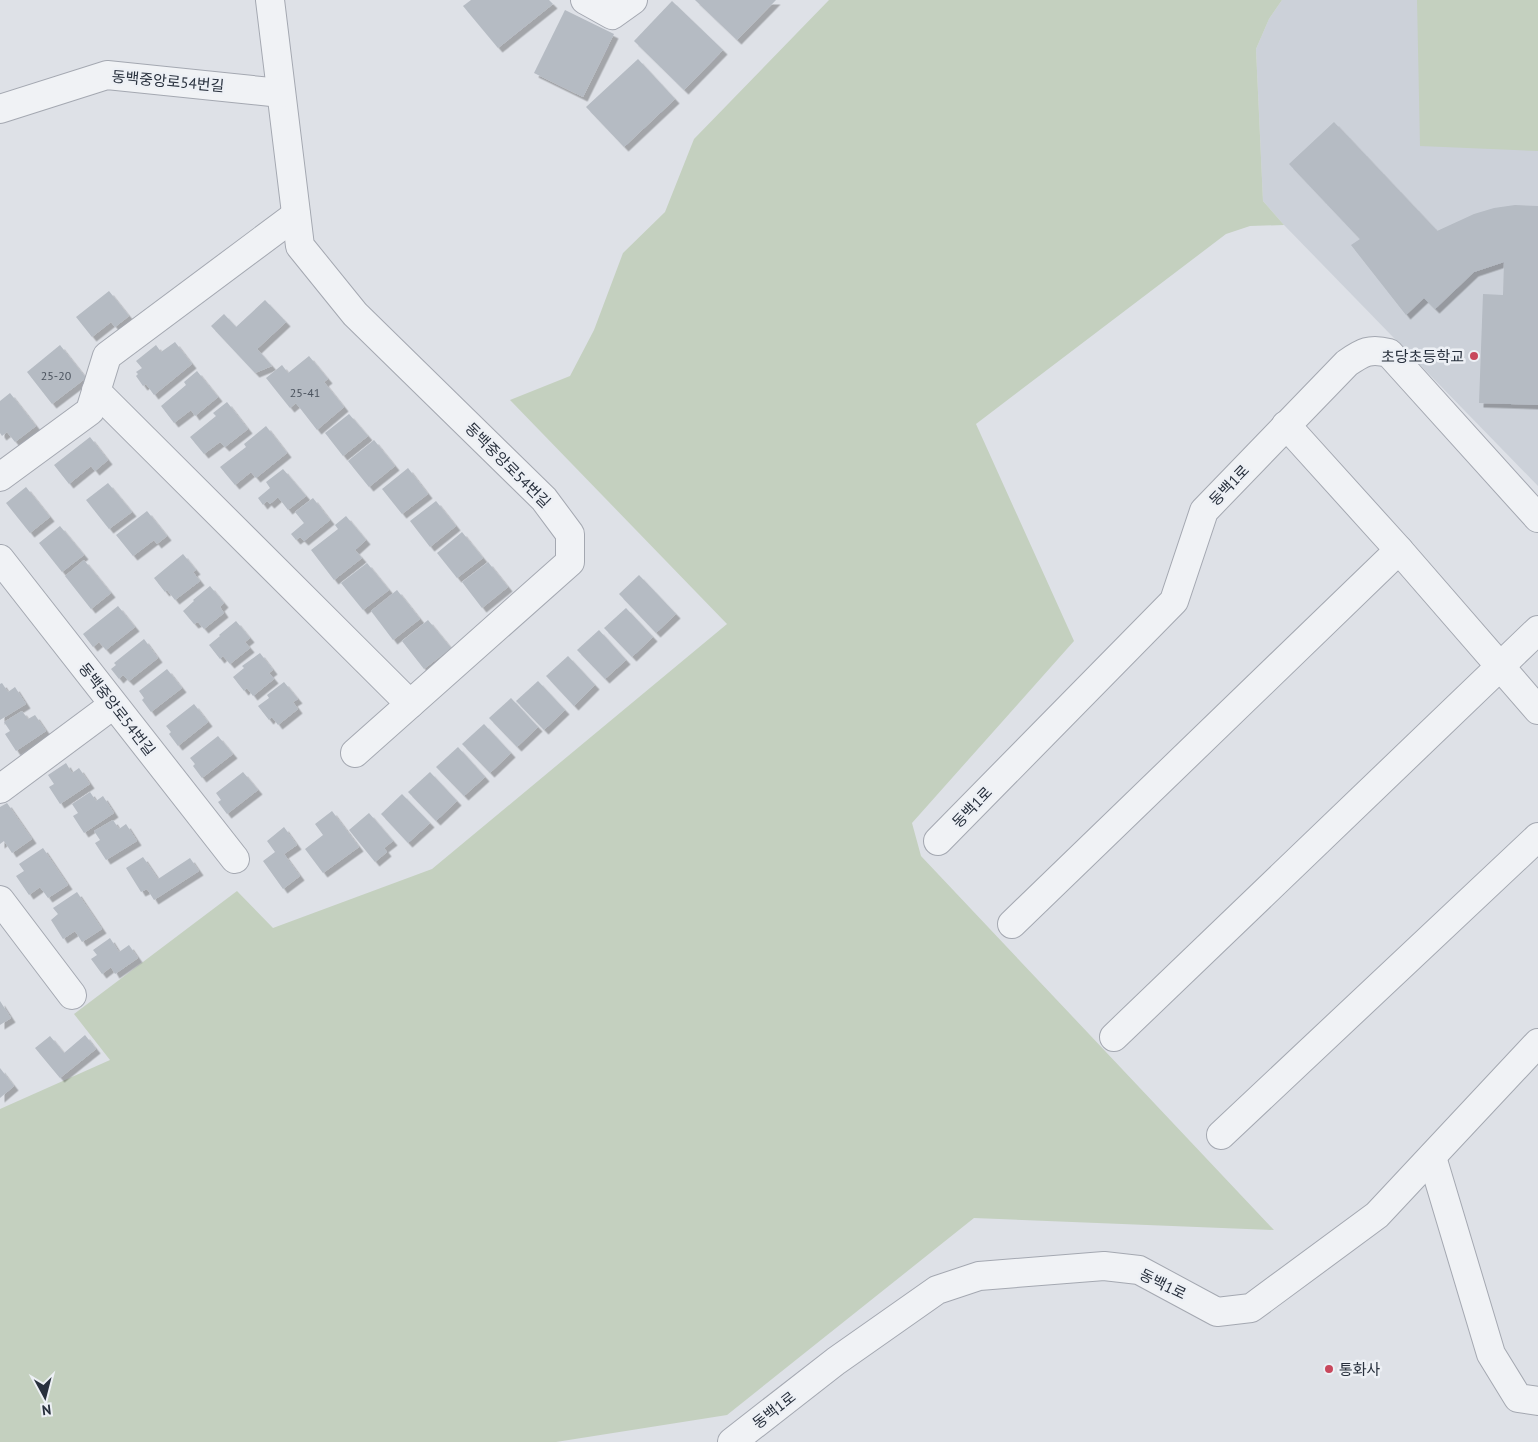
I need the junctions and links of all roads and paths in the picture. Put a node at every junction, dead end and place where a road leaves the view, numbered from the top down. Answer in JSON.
{"nodes":[{"id":1,"x":270,"y":0,"type":"edge"},
{"id":2,"x":585,"y":0,"type":"edge"},
{"id":3,"x":633,"y":0,"type":"edge"},
{"id":4,"x":281,"y":93,"type":"junction"},
{"id":5,"x":0,"y":109,"type":"edge"},
{"id":6,"x":296,"y":215,"type":"junction"},
{"id":7,"x":96,"y":391,"type":"junction"},
{"id":8,"x":1286,"y":425,"type":"junction"},
{"id":9,"x":0,"y":477,"type":"edge"},
{"id":10,"x":1538,"y":518,"type":"edge"},
{"id":11,"x":1399,"y":550,"type":"junction"},
{"id":12,"x":0,"y":559,"type":"edge"},
{"id":13,"x":1538,"y":630,"type":"edge"},
{"id":14,"x":1500,"y":666,"type":"junction"},
{"id":15,"x":114,"y":704,"type":"junction"},
{"id":16,"x":410,"y":704,"type":"junction"},
{"id":17,"x":1538,"y":710,"type":"edge"},
{"id":18,"x":354,"y":753,"type":"dead end"},
{"id":19,"x":0,"y":789,"type":"edge"},
{"id":20,"x":1538,"y":837,"type":"edge"},
{"id":21,"x":938,"y":841,"type":"dead end"},
{"id":22,"x":235,"y":859,"type":"dead end"},
{"id":23,"x":0,"y":900,"type":"edge"},
{"id":24,"x":1012,"y":924,"type":"dead end"},
{"id":25,"x":72,"y":995,"type":"dead end"},
{"id":26,"x":1114,"y":1037,"type":"dead end"},
{"id":27,"x":1538,"y":1043,"type":"edge"},
{"id":28,"x":1221,"y":1135,"type":"dead end"},
{"id":29,"x":1432,"y":1157,"type":"junction"},
{"id":30,"x":1538,"y":1402,"type":"edge"},
{"id":31,"x":732,"y":1442,"type":"edge"}],
"edges":[{"from":1,"to":4,"type":"street","name":"동백중앙로54번길"},
{"from":2,"to":3,"type":"street"},
{"from":4,"to":5,"type":"street","name":"동백중앙로54번길"},
{"from":4,"to":6,"type":"street","name":"동백중앙로54번길"},
{"from":6,"to":7,"type":"street"},
{"from":6,"to":16,"type":"street","name":"동백중앙로54번길"},
{"from":7,"to":9,"type":"street"},
{"from":7,"to":16,"type":"street"},
{"from":8,"to":10,"type":"street","name":"동백1로"},
{"from":8,"to":11,"type":"street"},
{"from":8,"to":21,"type":"street","name":"동백1로"},
{"from":11,"to":14,"type":"street"},
{"from":11,"to":24,"type":"street"},
{"from":12,"to":15,"type":"street","name":"동백중앙로54번길"},
{"from":13,"to":14,"type":"street"},
{"from":14,"to":17,"type":"street"},
{"from":14,"to":26,"type":"street"},
{"from":15,"to":19,"type":"street"},
{"from":15,"to":22,"type":"street","name":"동백중앙로54번길"},
{"from":16,"to":18,"type":"street","name":"동백중앙로54번길"},
{"from":20,"to":28,"type":"street"},
{"from":23,"to":25,"type":"street"},
{"from":27,"to":29,"type":"street","name":"동백1로"},
{"from":29,"to":30,"type":"street"},
{"from":29,"to":31,"type":"street","name":"동백1로"}]}
